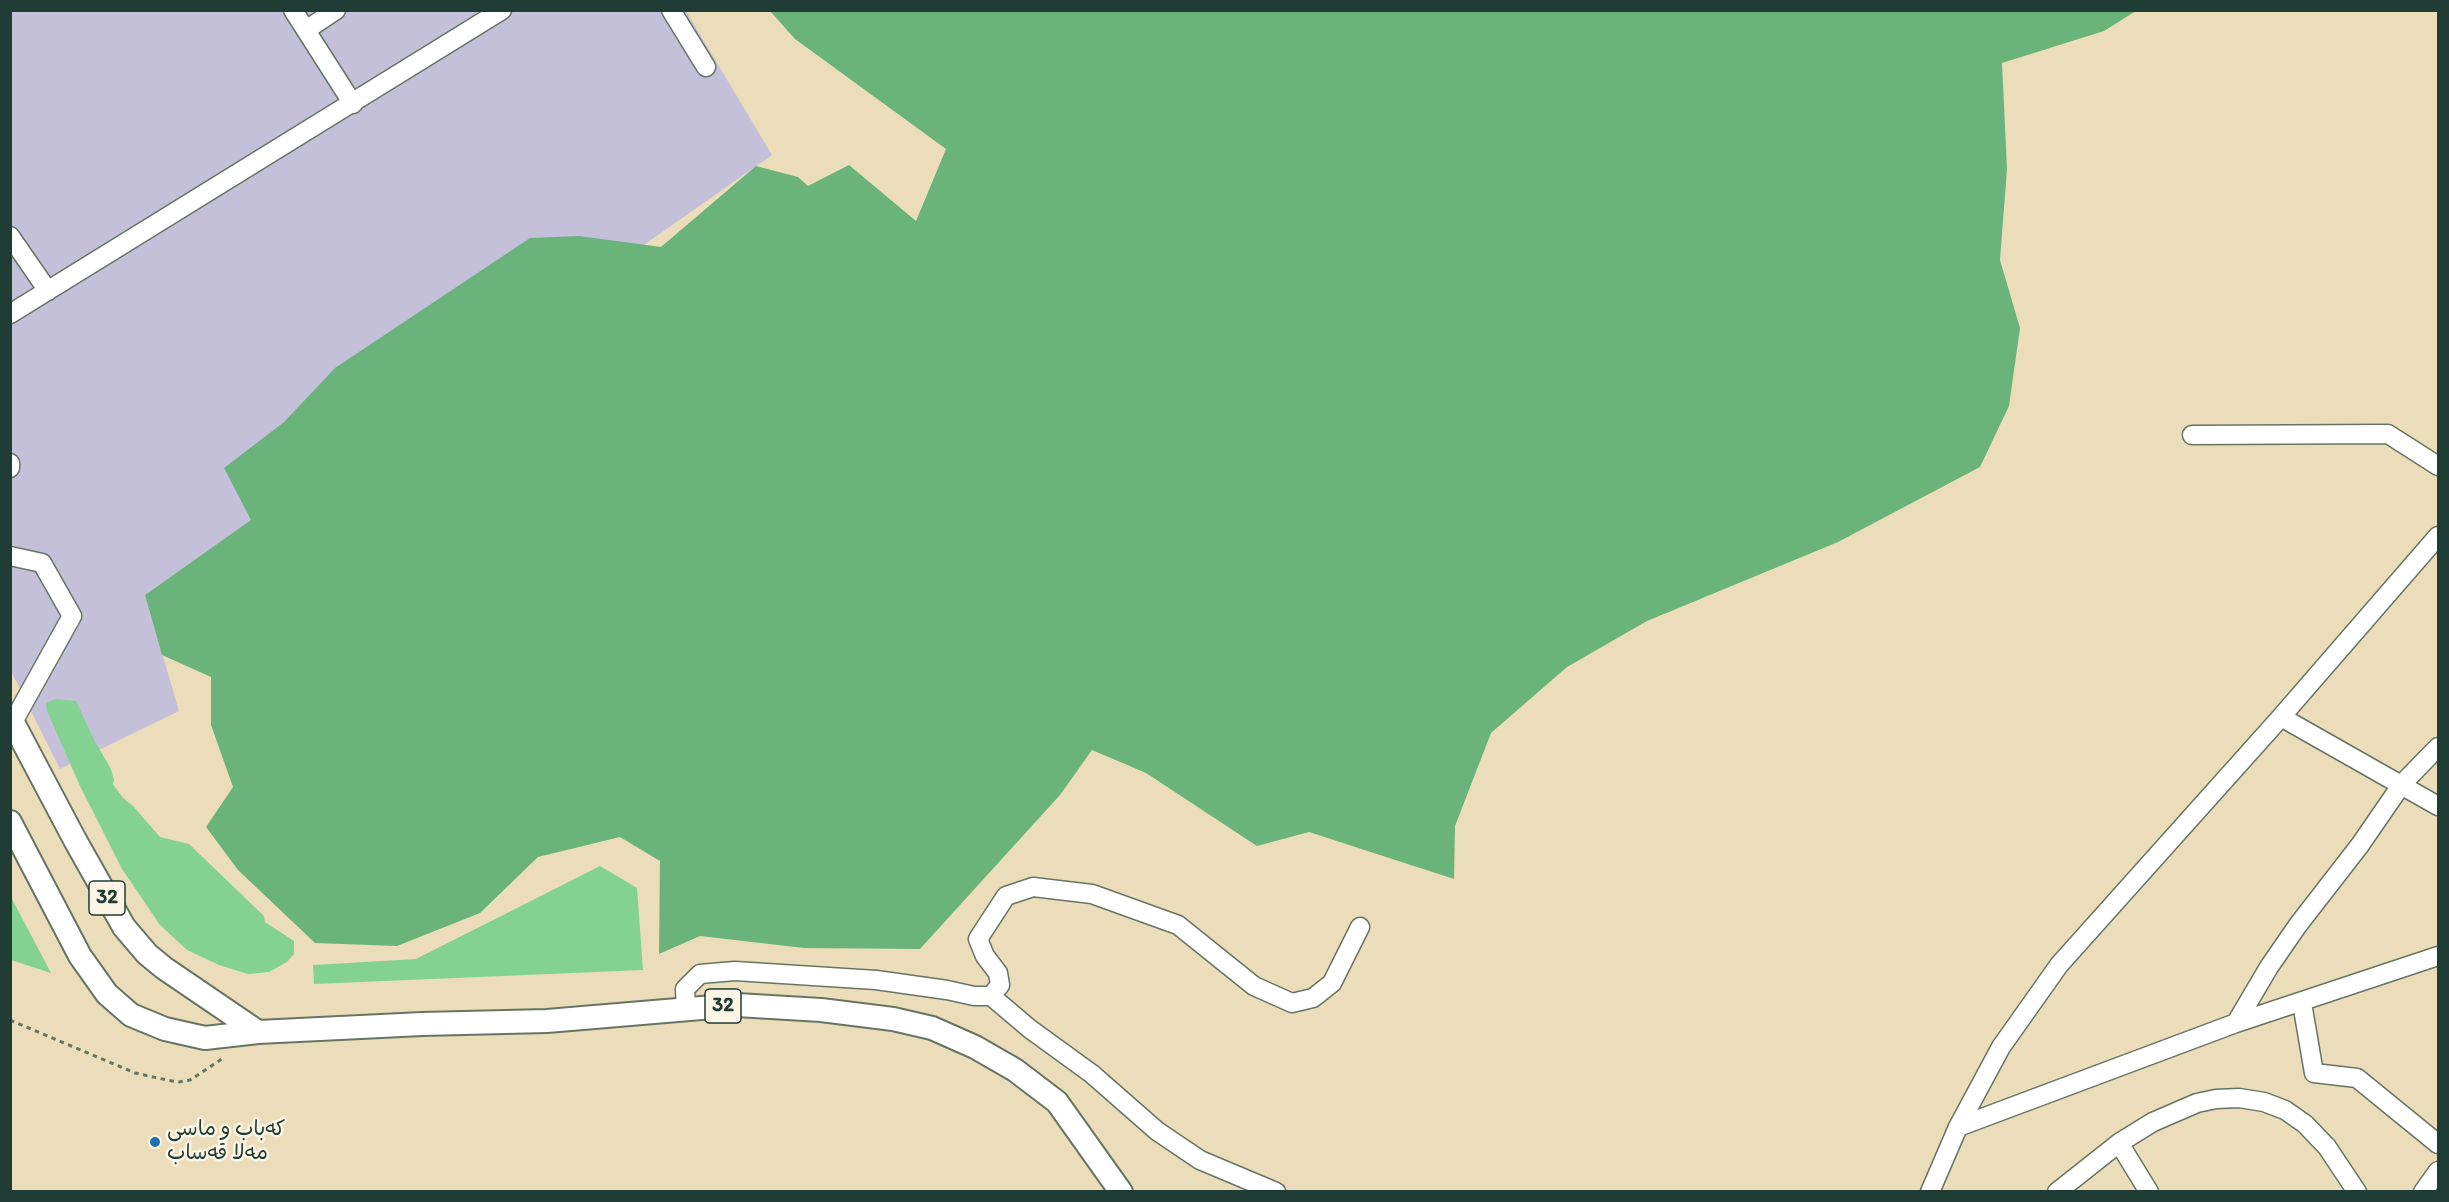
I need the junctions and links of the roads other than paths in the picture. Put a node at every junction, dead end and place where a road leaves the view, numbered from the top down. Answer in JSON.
{"nodes":[{"id":1,"x":293,"y":10,"type":"edge"},
{"id":2,"x":336,"y":10,"type":"edge"},
{"id":3,"x":502,"y":10,"type":"edge"},
{"id":4,"x":671,"y":10,"type":"edge"},
{"id":5,"x":306,"y":30,"type":"junction"},
{"id":6,"x":706,"y":67,"type":"dead end"},
{"id":7,"x":353,"y":104,"type":"junction"},
{"id":8,"x":10,"y":236,"type":"edge"},
{"id":9,"x":48,"y":291,"type":"junction"},
{"id":10,"x":10,"y":314,"type":"edge"},
{"id":11,"x":2192,"y":435,"type":"dead end"},
{"id":12,"x":10,"y":463,"type":"edge"},
{"id":13,"x":2439,"y":465,"type":"edge"},
{"id":14,"x":10,"y":468,"type":"edge"},
{"id":15,"x":2439,"y":536,"type":"edge"},
{"id":16,"x":10,"y":556,"type":"edge"},
{"id":17,"x":2281,"y":717,"type":"junction"},
{"id":18,"x":11,"y":720,"type":"edge"},
{"id":19,"x":2439,"y":747,"type":"edge"},
{"id":20,"x":2403,"y":784,"type":"junction"},
{"id":21,"x":2439,"y":806,"type":"edge"},
{"id":22,"x":10,"y":822,"type":"edge"},
{"id":23,"x":1360,"y":927,"type":"dead end"},
{"id":24,"x":2439,"y":956,"type":"edge"},
{"id":25,"x":991,"y":996,"type":"junction"},
{"id":26,"x":2302,"y":1003,"type":"junction"},
{"id":27,"x":686,"y":1009,"type":"junction"},
{"id":28,"x":2236,"y":1023,"type":"junction"},
{"id":29,"x":258,"y":1032,"type":"junction"},
{"id":30,"x":1958,"y":1127,"type":"junction"},
{"id":31,"x":2119,"y":1143,"type":"junction"},
{"id":32,"x":2439,"y":1144,"type":"edge"},
{"id":33,"x":2439,"y":1171,"type":"edge"},
{"id":34,"x":1120,"y":1191,"type":"edge"},
{"id":35,"x":1276,"y":1191,"type":"edge"},
{"id":36,"x":1930,"y":1191,"type":"edge"},
{"id":37,"x":2057,"y":1191,"type":"edge"},
{"id":38,"x":2149,"y":1191,"type":"edge"},
{"id":39,"x":2357,"y":1191,"type":"edge"},
{"id":40,"x":2423,"y":1191,"type":"edge"}],
"edges":[{"from":1,"to":5,"type":"street"},
{"from":2,"to":5,"type":"street"},
{"from":3,"to":7,"type":"street"},
{"from":4,"to":6,"type":"street"},
{"from":5,"to":7,"type":"street"},
{"from":7,"to":9,"type":"street"},
{"from":8,"to":9,"type":"street"},
{"from":9,"to":10,"type":"street"},
{"from":11,"to":13,"type":"street"},
{"from":12,"to":14,"type":"street"},
{"from":15,"to":17,"type":"street"},
{"from":16,"to":18,"type":"street"},
{"from":17,"to":20,"type":"street"},
{"from":17,"to":30,"type":"street"},
{"from":18,"to":29,"type":"main road","number":"32"},
{"from":19,"to":20,"type":"street"},
{"from":20,"to":21,"type":"street"},
{"from":20,"to":28,"type":"street"},
{"from":22,"to":29,"type":"main road","number":"32"},
{"from":23,"to":25,"type":"street"},
{"from":24,"to":26,"type":"street"},
{"from":25,"to":27,"type":"street"},
{"from":25,"to":35,"type":"street"},
{"from":26,"to":28,"type":"street"},
{"from":26,"to":32,"type":"street"},
{"from":27,"to":29,"type":"main road","number":"32"},
{"from":27,"to":34,"type":"main road","number":"32"},
{"from":28,"to":30,"type":"street"},
{"from":30,"to":36,"type":"street"},
{"from":31,"to":37,"type":"street"},
{"from":31,"to":38,"type":"street"},
{"from":31,"to":39,"type":"street"},
{"from":33,"to":40,"type":"street"}]}
